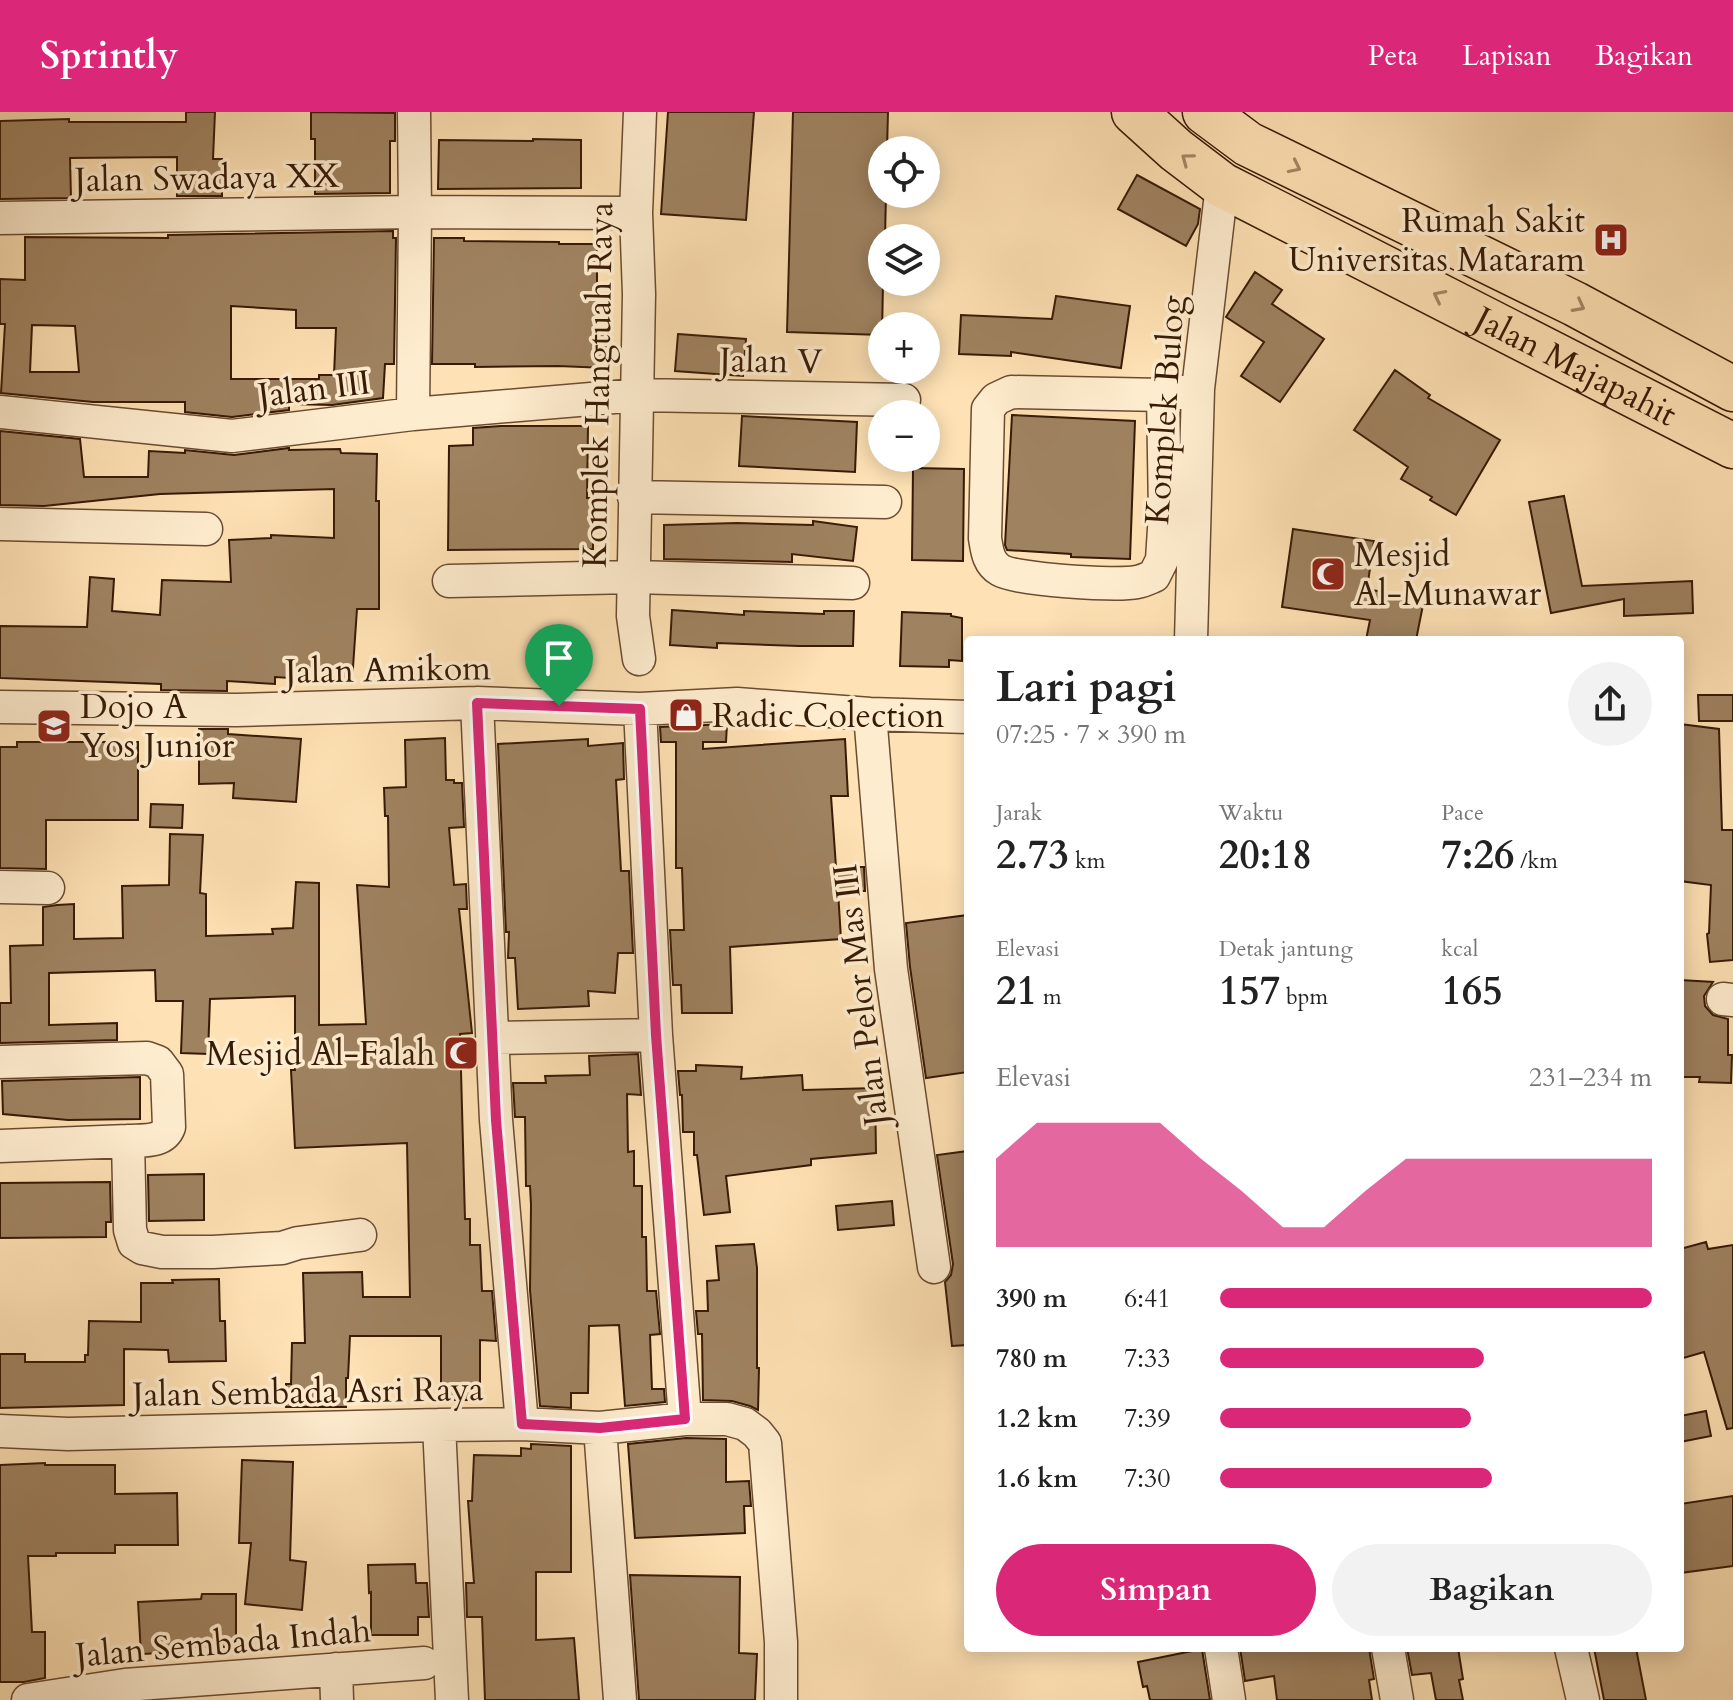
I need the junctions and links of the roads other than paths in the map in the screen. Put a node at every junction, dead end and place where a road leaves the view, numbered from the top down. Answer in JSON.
{"nodes":[{"id":1,"x":414,"y":112,"type":"edge"},
{"id":2,"x":640,"y":112,"type":"edge"},
{"id":3,"x":1134,"y":112,"type":"edge"},
{"id":4,"x":1205,"y":112,"type":"edge"},
{"id":5,"x":1222,"y":185,"type":"junction"},
{"id":6,"x":415,"y":212,"type":"junction"},
{"id":7,"x":636,"y":213,"type":"junction"},
{"id":8,"x":0,"y":218,"type":"edge"},
{"id":9,"x":1424,"y":229,"type":"junction"},
{"id":10,"x":1396,"y":274,"type":"junction"},
{"id":11,"x":1198,"y":389,"type":"junction"},
{"id":12,"x":1733,"y":389,"type":"edge"},
{"id":13,"x":638,"y":395,"type":"junction"},
{"id":14,"x":1163,"y":395,"type":"junction"},
{"id":15,"x":904,"y":400,"type":"dead end"},
{"id":16,"x":0,"y":412,"type":"edge"},
{"id":17,"x":413,"y":414,"type":"junction"},
{"id":18,"x":1733,"y":446,"type":"edge"},
{"id":19,"x":634,"y":497,"type":"junction"},
{"id":20,"x":885,"y":502,"type":"dead end"},
{"id":21,"x":0,"y":524,"type":"edge"},
{"id":22,"x":206,"y":529,"type":"dead end"},
{"id":23,"x":633,"y":577,"type":"junction"},
{"id":24,"x":449,"y":581,"type":"dead end"},
{"id":25,"x":853,"y":583,"type":"dead end"},
{"id":26,"x":1191,"y":636,"type":"edge"},
{"id":27,"x":639,"y":659,"type":"dead end"},
{"id":28,"x":477,"y":703,"type":"junction"},
{"id":29,"x":0,"y":707,"type":"edge"},
{"id":30,"x":640,"y":709,"type":"junction"},
{"id":31,"x":870,"y":714,"type":"junction"},
{"id":32,"x":964,"y":717,"type":"edge"},
{"id":33,"x":0,"y":887,"type":"edge"},
{"id":34,"x":48,"y":888,"type":"dead end"},
{"id":35,"x":656,"y":1035,"type":"junction"},
{"id":36,"x":492,"y":1038,"type":"junction"},
{"id":37,"x":0,"y":1062,"type":"edge"},
{"id":38,"x":128,"y":1141,"type":"junction"},
{"id":39,"x":0,"y":1146,"type":"edge"},
{"id":40,"x":360,"y":1235,"type":"dead end"},
{"id":41,"x":934,"y":1267,"type":"dead end"},
{"id":42,"x":685,"y":1419,"type":"junction"},
{"id":43,"x":522,"y":1424,"type":"junction"},
{"id":44,"x":439,"y":1425,"type":"junction"},
{"id":45,"x":600,"y":1428,"type":"junction"},
{"id":46,"x":0,"y":1431,"type":"edge"},
{"id":47,"x":1222,"y":1652,"type":"edge"},
{"id":48,"x":1389,"y":1652,"type":"edge"},
{"id":49,"x":1572,"y":1652,"type":"edge"},
{"id":50,"x":424,"y":1663,"type":"dead end"},
{"id":51,"x":336,"y":1685,"type":"edge"},
{"id":52,"x":125,"y":1692,"type":"edge"},
{"id":53,"x":28,"y":1700,"type":"edge"},
{"id":54,"x":452,"y":1700,"type":"edge"},
{"id":55,"x":620,"y":1700,"type":"edge"},
{"id":56,"x":781,"y":1700,"type":"edge"},
{"id":57,"x":1229,"y":1700,"type":"edge"},
{"id":58,"x":1397,"y":1700,"type":"edge"},
{"id":59,"x":1583,"y":1700,"type":"edge"}],
"edges":[{"from":1,"to":6,"type":"street"},
{"from":2,"to":7,"type":"street","name":"Komplek Hangtuah Raya"},
{"from":5,"to":3,"type":"main road","name":"Jalan Majapahit","one_way":true},
{"from":4,"to":9,"type":"main road","name":"Jalan Majapahit","one_way":true},
{"from":5,"to":10,"type":"main road","name":"Jalan Majapahit"},
{"from":5,"to":11,"type":"street","name":"Komplek Bulog"},
{"from":6,"to":7,"type":"street","name":"Jalan Swadaya XX"},
{"from":6,"to":8,"type":"street","name":"Jalan Swadaya XX"},
{"from":6,"to":17,"type":"street"},
{"from":7,"to":13,"type":"street","name":"Komplek Hangtuah Raya"},
{"from":9,"to":10,"type":"main road"},
{"from":9,"to":12,"type":"main road","name":"Jalan Majapahit","one_way":true},
{"from":18,"to":10,"type":"main road","name":"Jalan Majapahit","one_way":true},
{"from":11,"to":14,"type":"street"},
{"from":11,"to":26,"type":"street","name":"Komplek Bulog"},
{"from":13,"to":15,"type":"street","name":"Jalan V"},
{"from":13,"to":17,"type":"street","name":"Jalan III"},
{"from":13,"to":19,"type":"street","name":"Komplek Hangtuah Raya"},
{"from":14,"to":14,"type":"street"},
{"from":16,"to":17,"type":"street","name":"Jalan III"},
{"from":19,"to":20,"type":"street"},
{"from":19,"to":23,"type":"street","name":"Komplek Hangtuah Raya"},
{"from":21,"to":22,"type":"street"},
{"from":23,"to":24,"type":"street"},
{"from":23,"to":25,"type":"street"},
{"from":23,"to":27,"type":"street","name":"Komplek Hangtuah Raya"},
{"from":28,"to":29,"type":"street","name":"Jalan Amikom"},
{"from":28,"to":30,"type":"street","name":"Jalan Amikom"},
{"from":28,"to":36,"type":"street"},
{"from":30,"to":31,"type":"street","name":"Jalan Amikom"},
{"from":30,"to":35,"type":"street"},
{"from":31,"to":32,"type":"street","name":"Jalan Amikom"},
{"from":31,"to":41,"type":"street","name":"Jalan Pelor Mas III"},
{"from":33,"to":34,"type":"street"},
{"from":35,"to":36,"type":"street"},
{"from":35,"to":42,"type":"street"},
{"from":36,"to":43,"type":"street"},
{"from":37,"to":38,"type":"street"},
{"from":38,"to":39,"type":"street"},
{"from":38,"to":40,"type":"street"},
{"from":42,"to":45,"type":"street","name":"Jalan Sembada Asri Raya"},
{"from":42,"to":56,"type":"street","name":"Jalan Sembada Asri Raya"},
{"from":43,"to":44,"type":"street","name":"Jalan Sembada Asri Raya"},
{"from":43,"to":45,"type":"street","name":"Jalan Sembada Asri Raya"},
{"from":44,"to":46,"type":"street","name":"Jalan Sembada Asri Raya"},
{"from":44,"to":54,"type":"street"},
{"from":45,"to":55,"type":"street"},
{"from":47,"to":57,"type":"street"},
{"from":48,"to":58,"type":"street"},
{"from":49,"to":59,"type":"street"},
{"from":50,"to":51,"type":"street","name":"Jalan Sembada Indah"},
{"from":51,"to":52,"type":"street","name":"Jalan Sembada Indah"},
{"from":52,"to":53,"type":"street","name":"Jalan Sembada Indah"}]}
